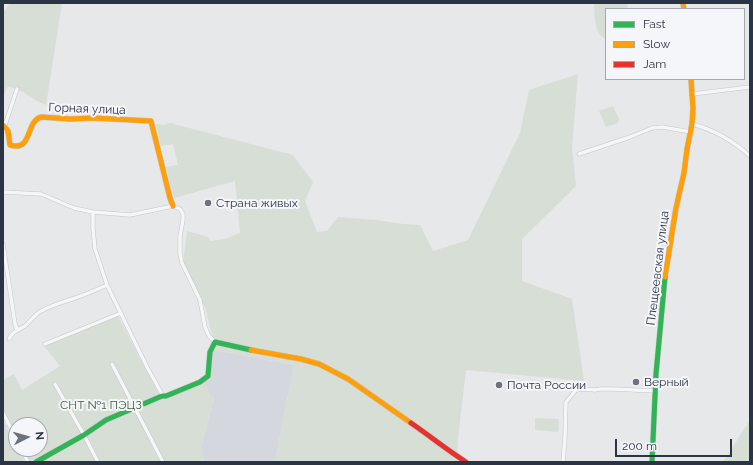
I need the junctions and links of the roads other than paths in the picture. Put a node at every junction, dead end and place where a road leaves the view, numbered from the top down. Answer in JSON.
{"nodes":[{"id":1,"x":691,"y":80,"type":"edge"},
{"id":2,"x":750,"y":87,"type":"edge"},
{"id":3,"x":17,"y":89,"type":"dead end"},
{"id":4,"x":692,"y":94,"type":"junction"},
{"id":5,"x":692,"y":124,"type":"junction"},
{"id":6,"x":4,"y":129,"type":"edge"},
{"id":7,"x":691,"y":132,"type":"junction"},
{"id":8,"x":579,"y":154,"type":"dead end"},
{"id":9,"x":750,"y":156,"type":"edge"},
{"id":10,"x":3,"y":192,"type":"edge"},
{"id":11,"x":173,"y":206,"type":"junction"},
{"id":12,"x":93,"y":212,"type":"junction"},
{"id":13,"x":3,"y":244,"type":"edge"},
{"id":14,"x":107,"y":285,"type":"junction"},
{"id":15,"x":121,"y":313,"type":"junction"},
{"id":16,"x":18,"y":329,"type":"junction"},
{"id":17,"x":9,"y":339,"type":"dead end"},
{"id":18,"x":215,"y":342,"type":"junction"},
{"id":19,"x":45,"y":344,"type":"dead end"},
{"id":20,"x":112,"y":364,"type":"dead end"},
{"id":21,"x":55,"y":384,"type":"dead end"},
{"id":22,"x":656,"y":391,"type":"junction"},
{"id":23,"x":164,"y":396,"type":"junction"},
{"id":24,"x":135,"y":408,"type":"junction"},
{"id":25,"x":3,"y":413,"type":"edge"},
{"id":26,"x":8,"y":423,"type":"edge"},
{"id":27,"x":84,"y":435,"type":"junction"},
{"id":28,"x":36,"y":462,"type":"edge"},
{"id":29,"x":98,"y":462,"type":"edge"},
{"id":30,"x":164,"y":462,"type":"edge"},
{"id":31,"x":466,"y":462,"type":"edge"},
{"id":32,"x":563,"y":462,"type":"edge"},
{"id":33,"x":652,"y":462,"type":"edge"}],
"edges":[{"from":1,"to":4,"type":"street","name":"Плещеевская улица"},
{"from":2,"to":4,"type":"street"},
{"from":3,"to":6,"type":"street"},
{"from":4,"to":5,"type":"street","name":"Плещеевская улица"},
{"from":5,"to":7,"type":"street","name":"Плещеевская улица"},
{"from":5,"to":9,"type":"street"},
{"from":6,"to":11,"type":"street","name":"Горная улица"},
{"from":7,"to":8,"type":"street"},
{"from":7,"to":22,"type":"street","name":"Плещеевская улица"},
{"from":10,"to":12,"type":"street"},
{"from":11,"to":12,"type":"street"},
{"from":11,"to":18,"type":"street"},
{"from":12,"to":14,"type":"street"},
{"from":13,"to":16,"type":"street"},
{"from":14,"to":15,"type":"street"},
{"from":14,"to":16,"type":"street"},
{"from":15,"to":19,"type":"street"},
{"from":15,"to":23,"type":"street"},
{"from":16,"to":17,"type":"street"},
{"from":18,"to":23,"type":"street"},
{"from":18,"to":31,"type":"street"},
{"from":20,"to":24,"type":"street"},
{"from":21,"to":27,"type":"street"},
{"from":22,"to":32,"type":"street"},
{"from":22,"to":33,"type":"street","name":"Плещеевская улица"},
{"from":23,"to":24,"type":"street"},
{"from":24,"to":27,"type":"street"},
{"from":24,"to":30,"type":"street"},
{"from":25,"to":26,"type":"street"},
{"from":27,"to":28,"type":"street"},
{"from":27,"to":29,"type":"street"}]}
